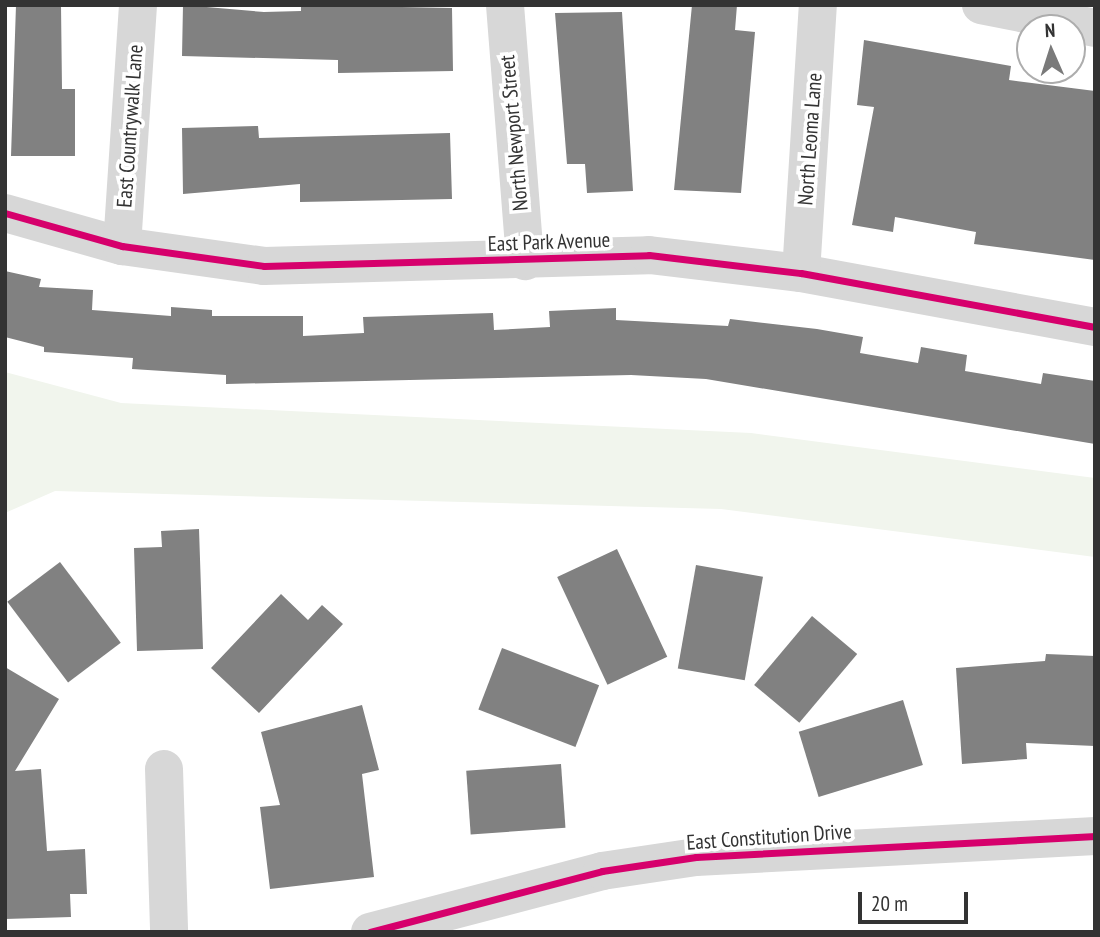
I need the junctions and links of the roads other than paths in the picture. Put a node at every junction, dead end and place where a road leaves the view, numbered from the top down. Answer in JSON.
{"nodes":[{"id":1,"x":138,"y":5,"type":"edge"},
{"id":2,"x":505,"y":5,"type":"edge"},
{"id":3,"x":818,"y":5,"type":"edge"},
{"id":4,"x":981,"y":5,"type":"edge"},
{"id":5,"x":1095,"y":27,"type":"edge"},
{"id":6,"x":5,"y":213,"type":"edge"},
{"id":7,"x":122,"y":246,"type":"junction"},
{"id":8,"x":525,"y":261,"type":"junction"},
{"id":9,"x":801,"y":273,"type":"junction"},
{"id":10,"x":1095,"y":327,"type":"edge"},
{"id":11,"x":164,"y":769,"type":"dead end"},
{"id":12,"x":1095,"y":836,"type":"edge"},
{"id":13,"x":169,"y":932,"type":"edge"},
{"id":14,"x":370,"y":932,"type":"edge"}],
"edges":[{"from":1,"to":7,"type":"street","name":"East Countrywalk Lane"},
{"from":2,"to":8,"type":"street","name":"North Newport Street"},
{"from":3,"to":9,"type":"street","name":"North Leoma Lane"},
{"from":4,"to":5,"type":"street"},
{"from":6,"to":7,"type":"street","name":"East Park Avenue"},
{"from":7,"to":8,"type":"street","name":"East Park Avenue"},
{"from":8,"to":9,"type":"street","name":"East Park Avenue"},
{"from":9,"to":10,"type":"street","name":"East Park Avenue"},
{"from":11,"to":13,"type":"street"},
{"from":12,"to":14,"type":"street","name":"East Constitution Drive"}]}
